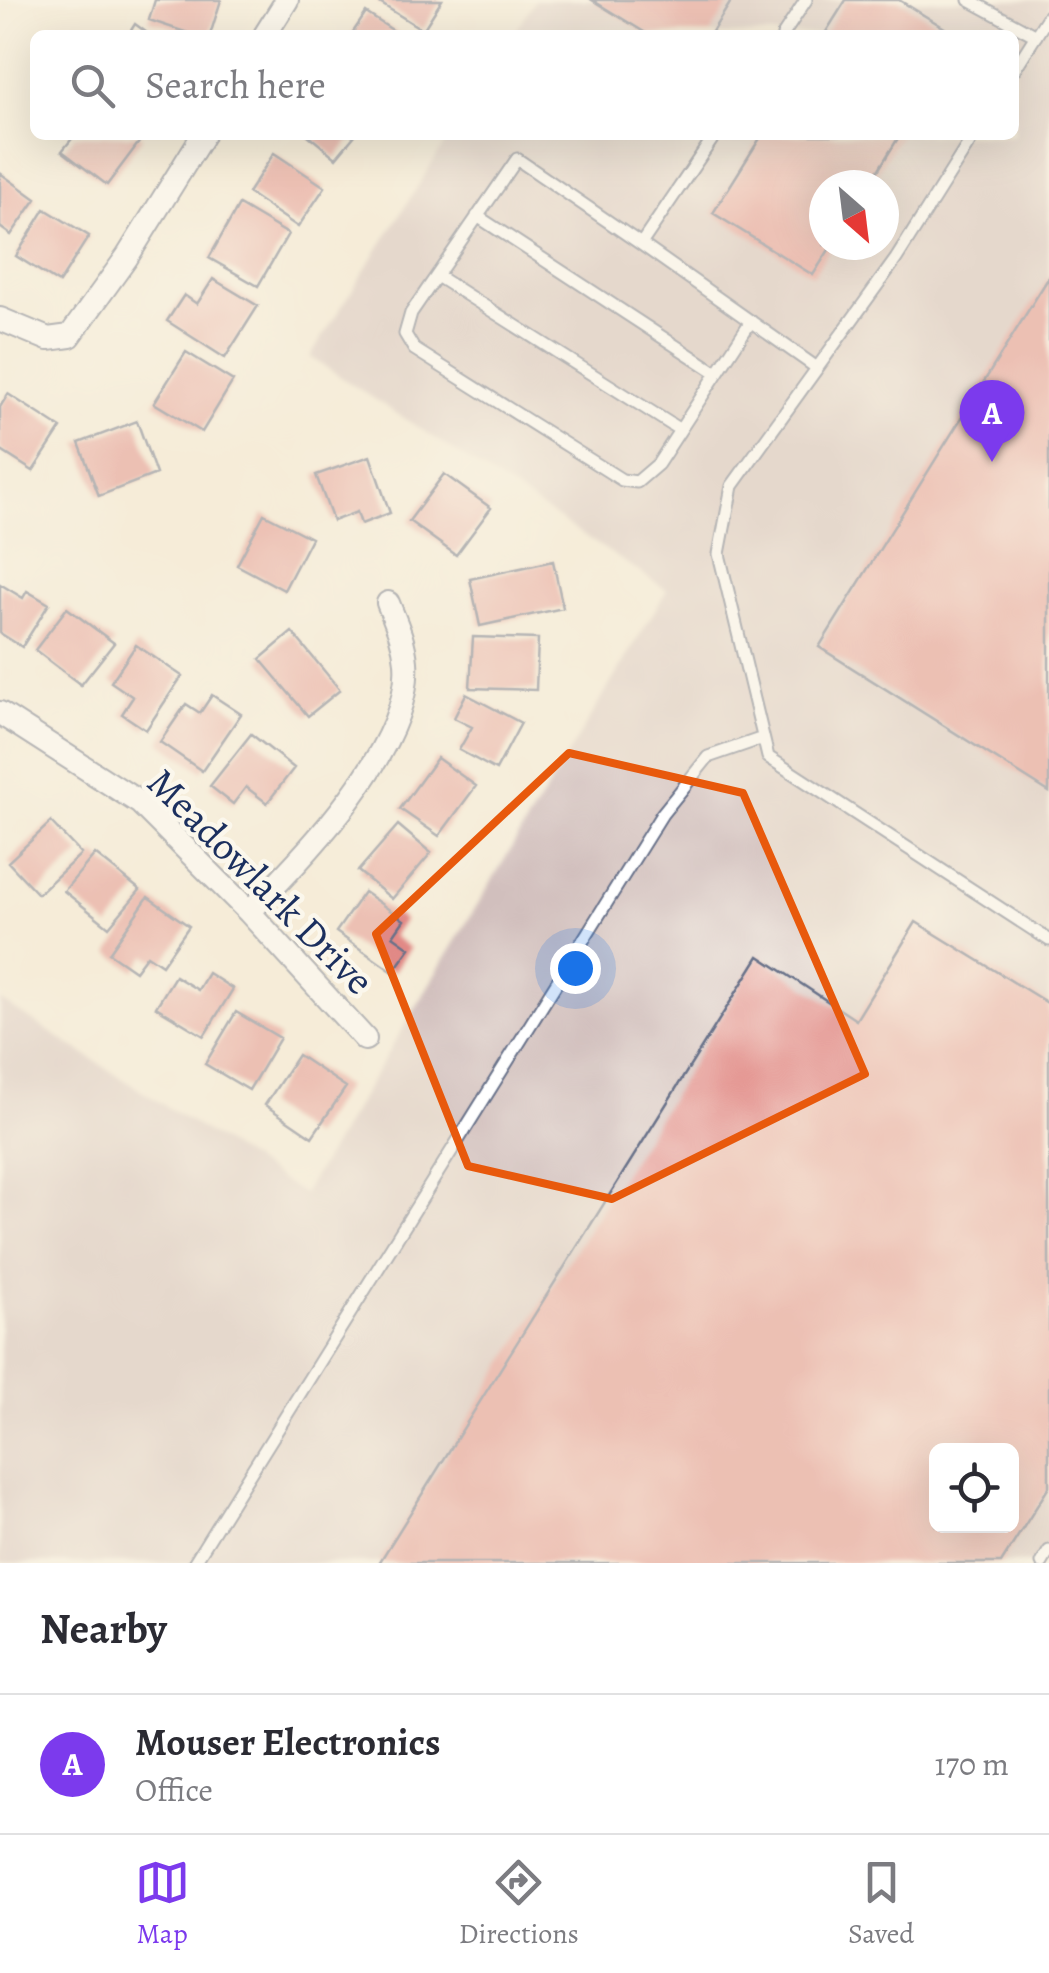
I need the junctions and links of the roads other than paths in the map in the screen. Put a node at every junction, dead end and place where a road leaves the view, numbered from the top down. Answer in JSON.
{"nodes":[{"id":1,"x":287,"y":0,"type":"edge"},
{"id":2,"x":806,"y":0,"type":"edge"},
{"id":3,"x":969,"y":0,"type":"edge"},
{"id":4,"x":1049,"y":15,"type":"edge"},
{"id":5,"x":268,"y":30,"type":"edge"},
{"id":6,"x":786,"y":30,"type":"edge"},
{"id":7,"x":1036,"y":36,"type":"junction"},
{"id":8,"x":1019,"y":62,"type":"edge"},
{"id":9,"x":200,"y":140,"type":"edge"},
{"id":10,"x":712,"y":140,"type":"edge"},
{"id":11,"x":971,"y":140,"type":"edge"},
{"id":12,"x":477,"y":216,"type":"junction"},
{"id":13,"x":641,"y":244,"type":"junction"},
{"id":14,"x":436,"y":276,"type":"junction"},
{"id":15,"x":0,"y":319,"type":"edge"},
{"id":16,"x":751,"y":321,"type":"junction"},
{"id":17,"x":818,"y":368,"type":"junction"},
{"id":18,"x":716,"y":373,"type":"junction"},
{"id":19,"x":680,"y":430,"type":"junction"},
{"id":20,"x":388,"y":603,"type":"dead end"},
{"id":21,"x":0,"y":713,"type":"edge"},
{"id":22,"x":763,"y":738,"type":"junction"},
{"id":23,"x":249,"y":912,"type":"junction"},
{"id":24,"x":1049,"y":940,"type":"edge"},
{"id":25,"x":366,"y":1039,"type":"dead end"},
{"id":26,"x":1049,"y":1552,"type":"edge"},
{"id":27,"x":194,"y":1563,"type":"edge"},
{"id":28,"x":1042,"y":1563,"type":"edge"}],
"edges":[{"from":1,"to":5,"type":"street"},
{"from":2,"to":6,"type":"lane"},
{"from":3,"to":7,"type":"lane"},
{"from":4,"to":7,"type":"lane"},
{"from":7,"to":8,"type":"lane"},
{"from":9,"to":15,"type":"street"},
{"from":10,"to":13,"type":"lane"},
{"from":11,"to":17,"type":"lane"},
{"from":12,"to":13,"type":"lane"},
{"from":12,"to":14,"type":"lane"},
{"from":12,"to":18,"type":"lane"},
{"from":13,"to":16,"type":"lane"},
{"from":14,"to":19,"type":"lane"},
{"from":14,"to":19,"type":"lane"},
{"from":16,"to":17,"type":"lane"},
{"from":16,"to":18,"type":"lane"},
{"from":17,"to":22,"type":"lane"},
{"from":18,"to":19,"type":"lane"},
{"from":20,"to":23,"type":"street"},
{"from":21,"to":23,"type":"street","name":"Meadowlark Drive"},
{"from":22,"to":24,"type":"lane"},
{"from":22,"to":27,"type":"lane"},
{"from":23,"to":25,"type":"street","name":"Meadowlark Drive"},
{"from":26,"to":28,"type":"lane"}]}
